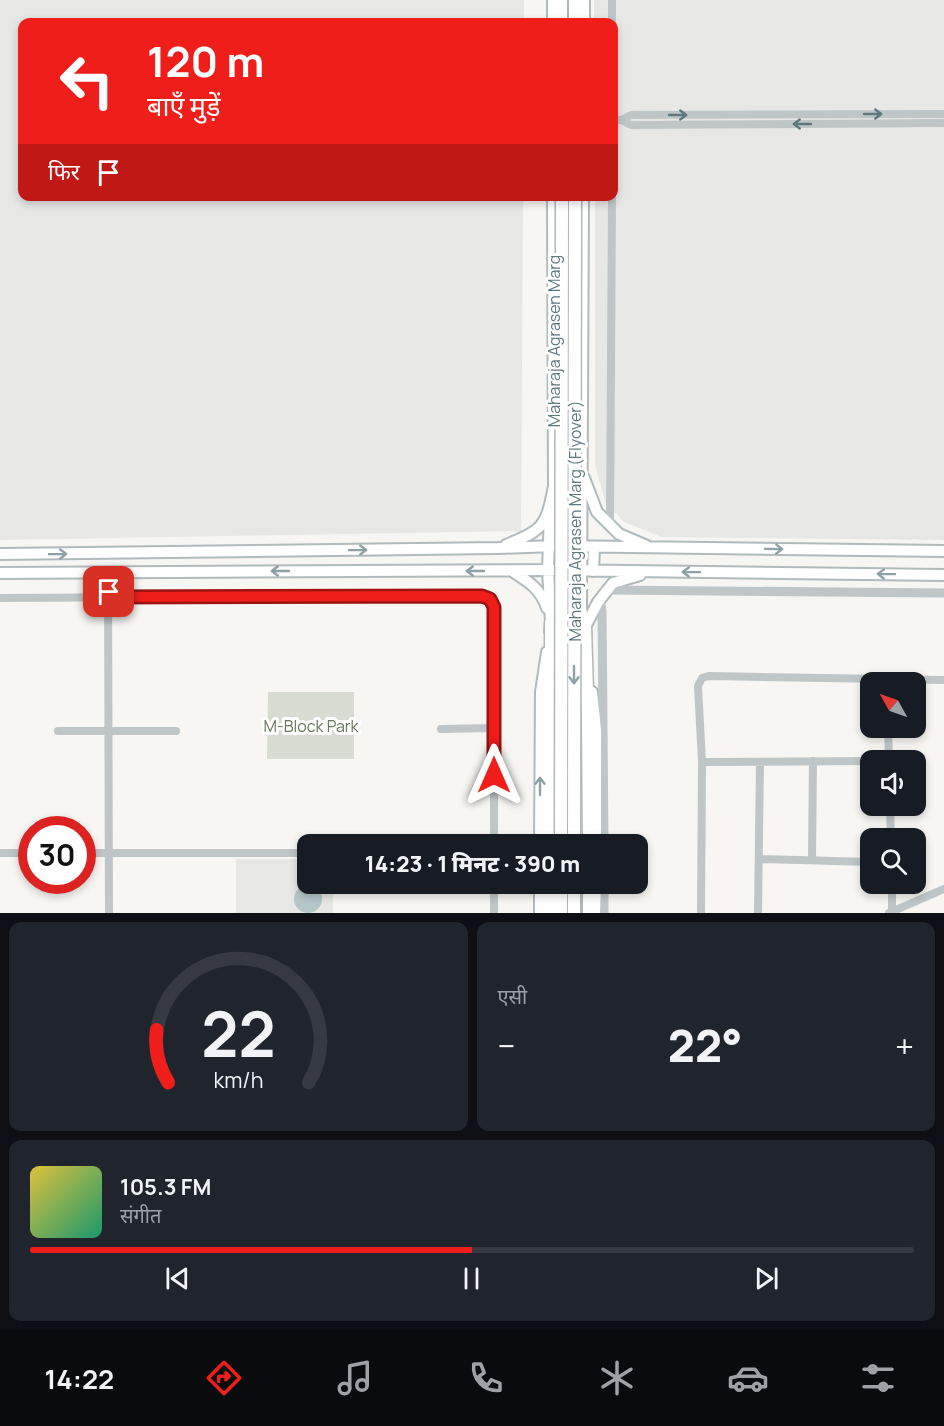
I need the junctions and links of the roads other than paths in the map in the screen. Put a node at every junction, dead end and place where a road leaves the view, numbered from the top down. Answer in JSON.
{"nodes":[{"id":1,"x":553,"y":0,"type":"edge"},
{"id":2,"x":561,"y":0,"type":"edge"},
{"id":3,"x":575,"y":0,"type":"edge"},
{"id":4,"x":584,"y":0,"type":"edge"},
{"id":5,"x":612,"y":0,"type":"edge"},
{"id":6,"x":553,"y":18,"type":"edge"},
{"id":7,"x":561,"y":18,"type":"edge"},
{"id":8,"x":575,"y":18,"type":"edge"},
{"id":9,"x":584,"y":18,"type":"edge"},
{"id":10,"x":612,"y":18,"type":"edge"},
{"id":11,"x":944,"y":114,"type":"edge"},
{"id":12,"x":618,"y":120,"type":"edge"},
{"id":13,"x":618,"y":120,"type":"edge"},
{"id":14,"x":944,"y":123,"type":"edge"},
{"id":15,"x":554,"y":201,"type":"edge"},
{"id":16,"x":562,"y":201,"type":"edge"},
{"id":17,"x":575,"y":201,"type":"edge"},
{"id":18,"x":583,"y":201,"type":"edge"},
{"id":19,"x":612,"y":201,"type":"edge"},
{"id":20,"x":582,"y":472,"type":"junction"},
{"id":21,"x":550,"y":505,"type":"junction"},
{"id":22,"x":610,"y":525,"type":"junction"},
{"id":23,"x":550,"y":546,"type":"junction"},
{"id":24,"x":498,"y":548,"type":"junction"},
{"id":25,"x":582,"y":548,"type":"junction"},
{"id":26,"x":594,"y":548,"type":"junction"},
{"id":27,"x":652,"y":548,"type":"junction"},
{"id":28,"x":944,"y":551,"type":"edge"},
{"id":29,"x":0,"y":554,"type":"edge"},
{"id":30,"x":548,"y":570,"type":"junction"},
{"id":31,"x":512,"y":571,"type":"junction"},
{"id":32,"x":587,"y":571,"type":"junction"},
{"id":33,"x":653,"y":572,"type":"junction"},
{"id":34,"x":0,"y":573,"type":"edge"},
{"id":35,"x":944,"y":574,"type":"edge"},
{"id":36,"x":108,"y":577,"type":"junction"},
{"id":37,"x":608,"y":590,"type":"junction"},
{"id":38,"x":944,"y":593,"type":"edge"},
{"id":39,"x":109,"y":594,"type":"junction"},
{"id":40,"x":0,"y":598,"type":"edge"},
{"id":41,"x":600,"y":600,"type":"junction"},
{"id":42,"x":551,"y":623,"type":"junction"},
{"id":43,"x":585,"y":627,"type":"junction"},
{"id":44,"x":860,"y":680,"type":"edge"},
{"id":45,"x":926,"y":680,"type":"edge"},
{"id":46,"x":944,"y":680,"type":"edge"},
{"id":47,"x":494,"y":728,"type":"junction"},
{"id":48,"x":441,"y":729,"type":"dead end"},
{"id":49,"x":58,"y":731,"type":"dead end"},
{"id":50,"x":108,"y":731,"type":"junction"},
{"id":51,"x":176,"y":731,"type":"dead end"},
{"id":52,"x":813,"y":761,"type":"junction"},
{"id":53,"x":860,"y":761,"type":"edge"},
{"id":54,"x":702,"y":762,"type":"junction"},
{"id":55,"x":760,"y":762,"type":"junction"},
{"id":56,"x":494,"y":834,"type":"edge"},
{"id":57,"x":540,"y":834,"type":"edge"},
{"id":58,"x":551,"y":834,"type":"edge"},
{"id":59,"x":561,"y":834,"type":"edge"},
{"id":60,"x":574,"y":834,"type":"edge"},
{"id":61,"x":589,"y":834,"type":"edge"},
{"id":62,"x":596,"y":834,"type":"edge"},
{"id":63,"x":604,"y":834,"type":"edge"},
{"id":64,"x":297,"y":852,"type":"edge"},
{"id":65,"x":0,"y":853,"type":"edge"},
{"id":66,"x":18,"y":853,"type":"edge"},
{"id":67,"x":96,"y":853,"type":"edge"},
{"id":68,"x":108,"y":853,"type":"junction"},
{"id":69,"x":759,"y":859,"type":"junction"},
{"id":70,"x":812,"y":860,"type":"junction"},
{"id":71,"x":860,"y":862,"type":"edge"},
{"id":72,"x":944,"y":889,"type":"edge"},
{"id":73,"x":494,"y":894,"type":"edge"},
{"id":74,"x":540,"y":894,"type":"edge"},
{"id":75,"x":551,"y":894,"type":"edge"},
{"id":76,"x":561,"y":894,"type":"edge"},
{"id":77,"x":574,"y":894,"type":"edge"},
{"id":78,"x":589,"y":894,"type":"edge"},
{"id":79,"x":596,"y":894,"type":"edge"},
{"id":80,"x":603,"y":894,"type":"edge"},
{"id":81,"x":892,"y":894,"type":"edge"},
{"id":82,"x":109,"y":913,"type":"edge"},
{"id":83,"x":494,"y":913,"type":"edge"},
{"id":84,"x":540,"y":913,"type":"edge"},
{"id":85,"x":551,"y":913,"type":"edge"},
{"id":86,"x":561,"y":913,"type":"edge"},
{"id":87,"x":574,"y":913,"type":"edge"},
{"id":88,"x":589,"y":913,"type":"edge"},
{"id":89,"x":596,"y":913,"type":"edge"},
{"id":90,"x":604,"y":913,"type":"edge"},
{"id":91,"x":701,"y":913,"type":"edge"},
{"id":92,"x":758,"y":913,"type":"edge"},
{"id":93,"x":891,"y":913,"type":"edge"}],
"edges":[{"from":1,"to":6,"type":"main road"},
{"from":2,"to":7,"type":"main road"},
{"from":3,"to":8,"type":"main road"},
{"from":4,"to":9,"type":"main road"},
{"from":5,"to":10,"type":"street"},
{"from":12,"to":11,"type":"street","one_way":true},
{"from":14,"to":13,"type":"street","one_way":true},
{"from":15,"to":21,"type":"main road","name":"Maharaja Agrasen Marg"},
{"from":16,"to":59,"type":"main road","name":"Maharaja Agrasen Marg (Flyover)","bridge":true},
{"from":17,"to":60,"type":"main road","name":"Maharaja Agrasen Marg (Flyover)","one_way":true,"bridge":true},
{"from":18,"to":20,"type":"main road","name":"Maharaja Agrasen Marg"},
{"from":19,"to":22,"type":"street"},
{"from":20,"to":22,"type":"main road"},
{"from":20,"to":25,"type":"main road","name":"Maharaja Agrasen Marg"},
{"from":21,"to":23,"type":"main road"},
{"from":21,"to":24,"type":"main road"},
{"from":22,"to":27,"type":"main road"},
{"from":23,"to":24,"type":"main road"},
{"from":23,"to":25,"type":"main road"},
{"from":23,"to":30,"type":"main road"},
{"from":29,"to":24,"type":"main road","one_way":true},
{"from":25,"to":26,"type":"main road"},
{"from":25,"to":32,"type":"main road","name":"Maharaja Agrasen Marg"},
{"from":26,"to":27,"type":"main road"},
{"from":26,"to":32,"type":"main road"},
{"from":27,"to":28,"type":"main road","one_way":true},
{"from":30,"to":31,"type":"main road"},
{"from":30,"to":32,"type":"main road"},
{"from":30,"to":42,"type":"main road"},
{"from":31,"to":36,"type":"main road","one_way":true},
{"from":31,"to":42,"type":"main road"},
{"from":32,"to":33,"type":"main road"},
{"from":32,"to":43,"type":"main road","name":"Maharaja Agrasen Marg"},
{"from":35,"to":33,"type":"main road","one_way":true},
{"from":33,"to":37,"type":"main road"},
{"from":34,"to":36,"type":"main road"},
{"from":36,"to":39,"type":"street"},
{"from":37,"to":38,"type":"street"},
{"from":37,"to":41,"type":"main road"},
{"from":39,"to":40,"type":"street"},
{"from":39,"to":47,"type":"street"},
{"from":39,"to":50,"type":"street"},
{"from":41,"to":43,"type":"main road"},
{"from":41,"to":63,"type":"street"},
{"from":57,"to":42,"type":"main road","one_way":true},
{"from":42,"to":58,"type":"main road"},
{"from":43,"to":61,"type":"main road"},
{"from":43,"to":62,"type":"main road","name":"Maharaja Agrasen Marg"},
{"from":44,"to":54,"type":"street"},
{"from":45,"to":46,"type":"street"},
{"from":47,"to":48,"type":"street"},
{"from":47,"to":56,"type":"street"},
{"from":49,"to":50,"type":"street"},
{"from":50,"to":51,"type":"street"},
{"from":50,"to":68,"type":"street"},
{"from":52,"to":53,"type":"street"},
{"from":52,"to":55,"type":"street"},
{"from":52,"to":70,"type":"street"},
{"from":54,"to":55,"type":"street"},
{"from":54,"to":91,"type":"street"},
{"from":55,"to":69,"type":"street"},
{"from":64,"to":68,"type":"street"},
{"from":65,"to":66,"type":"street"},
{"from":67,"to":68,"type":"street"},
{"from":68,"to":82,"type":"street"},
{"from":69,"to":70,"type":"street"},
{"from":69,"to":92,"type":"street"},
{"from":70,"to":71,"type":"street"},
{"from":72,"to":93,"type":"street"},
{"from":73,"to":83,"type":"street"},
{"from":74,"to":84,"type":"main road"},
{"from":75,"to":85,"type":"main road"},
{"from":76,"to":86,"type":"main road"},
{"from":77,"to":87,"type":"main road"},
{"from":78,"to":88,"type":"main road"},
{"from":79,"to":89,"type":"main road"},
{"from":80,"to":90,"type":"street"},
{"from":81,"to":93,"type":"street"}]}
